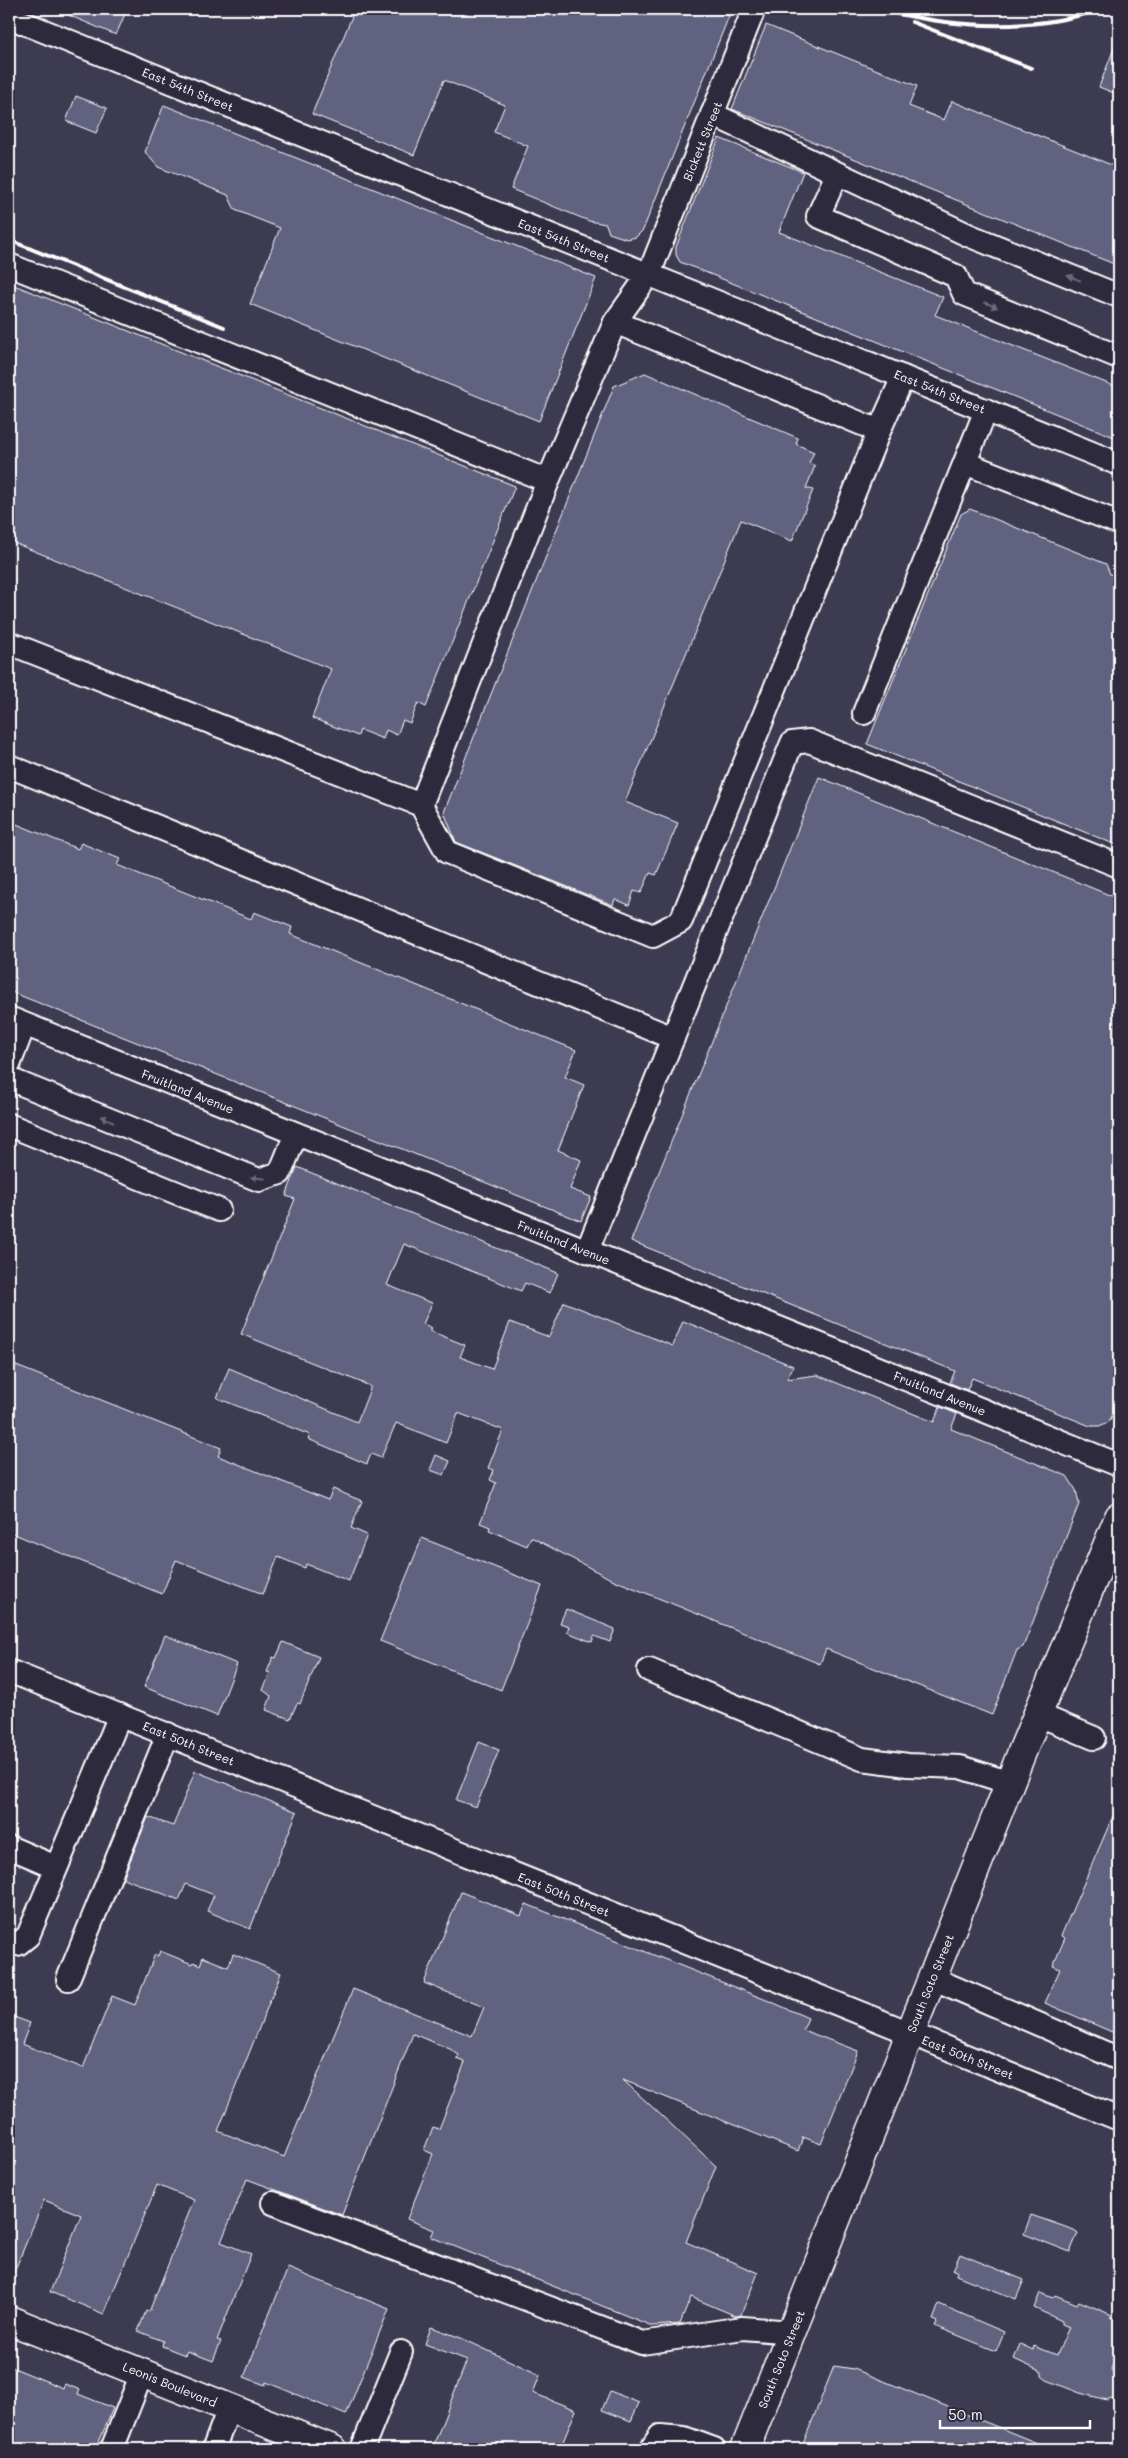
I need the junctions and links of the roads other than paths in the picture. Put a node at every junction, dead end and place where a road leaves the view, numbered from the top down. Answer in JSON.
{"nodes":[{"id":1,"x":754,"y":9,"type":"edge"},
{"id":2,"x":9,"y":17,"type":"edge"},
{"id":3,"x":712,"y":114,"type":"junction"},
{"id":4,"x":837,"y":174,"type":"junction"},
{"id":5,"x":9,"y":266,"type":"edge"},
{"id":6,"x":649,"y":274,"type":"junction"},
{"id":7,"x":1119,"y":296,"type":"edge"},
{"id":8,"x":615,"y":322,"type":"junction"},
{"id":9,"x":1119,"y":357,"type":"edge"},
{"id":10,"x":903,"y":376,"type":"junction"},
{"id":11,"x":986,"y":410,"type":"junction"},
{"id":12,"x":879,"y":431,"type":"junction"},
{"id":13,"x":965,"y":463,"type":"junction"},
{"id":14,"x":1119,"y":464,"type":"edge"},
{"id":15,"x":548,"y":481,"type":"junction"},
{"id":16,"x":1119,"y":524,"type":"edge"},
{"id":17,"x":9,"y":643,"type":"edge"},
{"id":18,"x":864,"y":713,"type":"dead end"},
{"id":19,"x":9,"y":766,"type":"edge"},
{"id":20,"x":421,"y":805,"type":"junction"},
{"id":21,"x":1119,"y":866,"type":"edge"},
{"id":22,"x":17,"y":1022,"type":"edge"},
{"id":23,"x":673,"y":1038,"type":"junction"},
{"id":24,"x":9,"y":1065,"type":"edge"},
{"id":25,"x":9,"y":1079,"type":"edge"},
{"id":26,"x":9,"y":1125,"type":"edge"},
{"id":27,"x":296,"y":1134,"type":"junction"},
{"id":28,"x":219,"y":1210,"type":"dead end"},
{"id":29,"x":587,"y":1251,"type":"junction"},
{"id":30,"x":1119,"y":1465,"type":"edge"},
{"id":31,"x":1119,"y":1517,"type":"edge"},
{"id":32,"x":9,"y":1670,"type":"edge"},
{"id":33,"x":649,"y":1670,"type":"dead end"},
{"id":34,"x":120,"y":1715,"type":"junction"},
{"id":35,"x":1039,"y":1715,"type":"junction"},
{"id":36,"x":168,"y":1734,"type":"junction"},
{"id":37,"x":1094,"y":1738,"type":"dead end"},
{"id":38,"x":1010,"y":1783,"type":"junction"},
{"id":39,"x":9,"y":1847,"type":"edge"},
{"id":40,"x":56,"y":1867,"type":"junction"},
{"id":41,"x":9,"y":1943,"type":"edge"},
{"id":42,"x":932,"y":1978,"type":"junction"},
{"id":43,"x":68,"y":1979,"type":"dead end"},
{"id":44,"x":910,"y":2033,"type":"junction"},
{"id":45,"x":1119,"y":2059,"type":"edge"},
{"id":46,"x":1119,"y":2119,"type":"edge"},
{"id":47,"x":273,"y":2203,"type":"dead end"},
{"id":48,"x":9,"y":2320,"type":"edge"},
{"id":49,"x":791,"y":2332,"type":"junction"},
{"id":50,"x":401,"y":2352,"type":"dead end"},
{"id":51,"x":142,"y":2373,"type":"junction"},
{"id":52,"x":229,"y":2408,"type":"junction"},
{"id":53,"x":292,"y":2442,"type":"edge"},
{"id":54,"x":112,"y":2449,"type":"edge"},
{"id":55,"x":218,"y":2449,"type":"edge"},
{"id":56,"x":332,"y":2449,"type":"edge"},
{"id":57,"x":362,"y":2449,"type":"edge"},
{"id":58,"x":651,"y":2449,"type":"edge"},
{"id":59,"x":714,"y":2449,"type":"edge"},
{"id":60,"x":745,"y":2449,"type":"edge"}],
"edges":[{"from":1,"to":3,"type":"street","name":"Bickett Street"},
{"from":2,"to":6,"type":"street","name":"East 54th Street"},
{"from":3,"to":4,"type":"street"},
{"from":3,"to":6,"type":"street","name":"Bickett Street"},
{"from":7,"to":4,"type":"street","one_way":true},
{"from":4,"to":9,"type":"street","one_way":true},
{"from":5,"to":15,"type":"street"},
{"from":6,"to":8,"type":"street","name":"Bickett Street"},
{"from":6,"to":10,"type":"street","name":"East 54th Street"},
{"from":8,"to":12,"type":"street"},
{"from":8,"to":15,"type":"street","name":"Bickett Street"},
{"from":10,"to":11,"type":"street","name":"East 54th Street"},
{"from":10,"to":12,"type":"street"},
{"from":11,"to":13,"type":"street"},
{"from":11,"to":14,"type":"street","name":"East 54th Street"},
{"from":12,"to":20,"type":"street"},
{"from":13,"to":16,"type":"street"},
{"from":13,"to":18,"type":"street"},
{"from":15,"to":20,"type":"street","name":"Bickett Street"},
{"from":17,"to":20,"type":"street"},
{"from":19,"to":23,"type":"street"},
{"from":21,"to":23,"type":"street"},
{"from":22,"to":24,"type":"street"},
{"from":22,"to":27,"type":"street","name":"Fruitland Avenue"},
{"from":23,"to":29,"type":"street"},
{"from":27,"to":25,"type":"street","one_way":true},
{"from":26,"to":28,"type":"street"},
{"from":27,"to":29,"type":"street","name":"Fruitland Avenue"},
{"from":29,"to":30,"type":"street","name":"Fruitland Avenue"},
{"from":31,"to":35,"type":"main road","name":"South Soto Street"},
{"from":32,"to":34,"type":"street","name":"East 50th Street"},
{"from":33,"to":38,"type":"street"},
{"from":34,"to":36,"type":"street","name":"East 50th Street"},
{"from":34,"to":40,"type":"street"},
{"from":35,"to":37,"type":"street"},
{"from":35,"to":38,"type":"main road","name":"South Soto Street"},
{"from":36,"to":43,"type":"street"},
{"from":36,"to":44,"type":"street","name":"East 50th Street"},
{"from":38,"to":42,"type":"main road","name":"South Soto Street"},
{"from":39,"to":40,"type":"street"},
{"from":40,"to":41,"type":"street"},
{"from":42,"to":44,"type":"main road","name":"South Soto Street"},
{"from":42,"to":45,"type":"street"},
{"from":44,"to":46,"type":"street","name":"East 50th Street"},
{"from":44,"to":49,"type":"main road","name":"South Soto Street"},
{"from":47,"to":49,"type":"street"},
{"from":48,"to":51,"type":"main road","name":"Leonis Boulevard"},
{"from":49,"to":60,"type":"main road","name":"South Soto Street"},
{"from":50,"to":57,"type":"street"},
{"from":51,"to":52,"type":"main road","name":"Leonis Boulevard"},
{"from":51,"to":54,"type":"street"},
{"from":52,"to":53,"type":"main road","name":"Leonis Boulevard"},
{"from":52,"to":55,"type":"street"},
{"from":53,"to":56,"type":"main road","name":"Leonis Boulevard"},
{"from":58,"to":59,"type":"street"}]}
